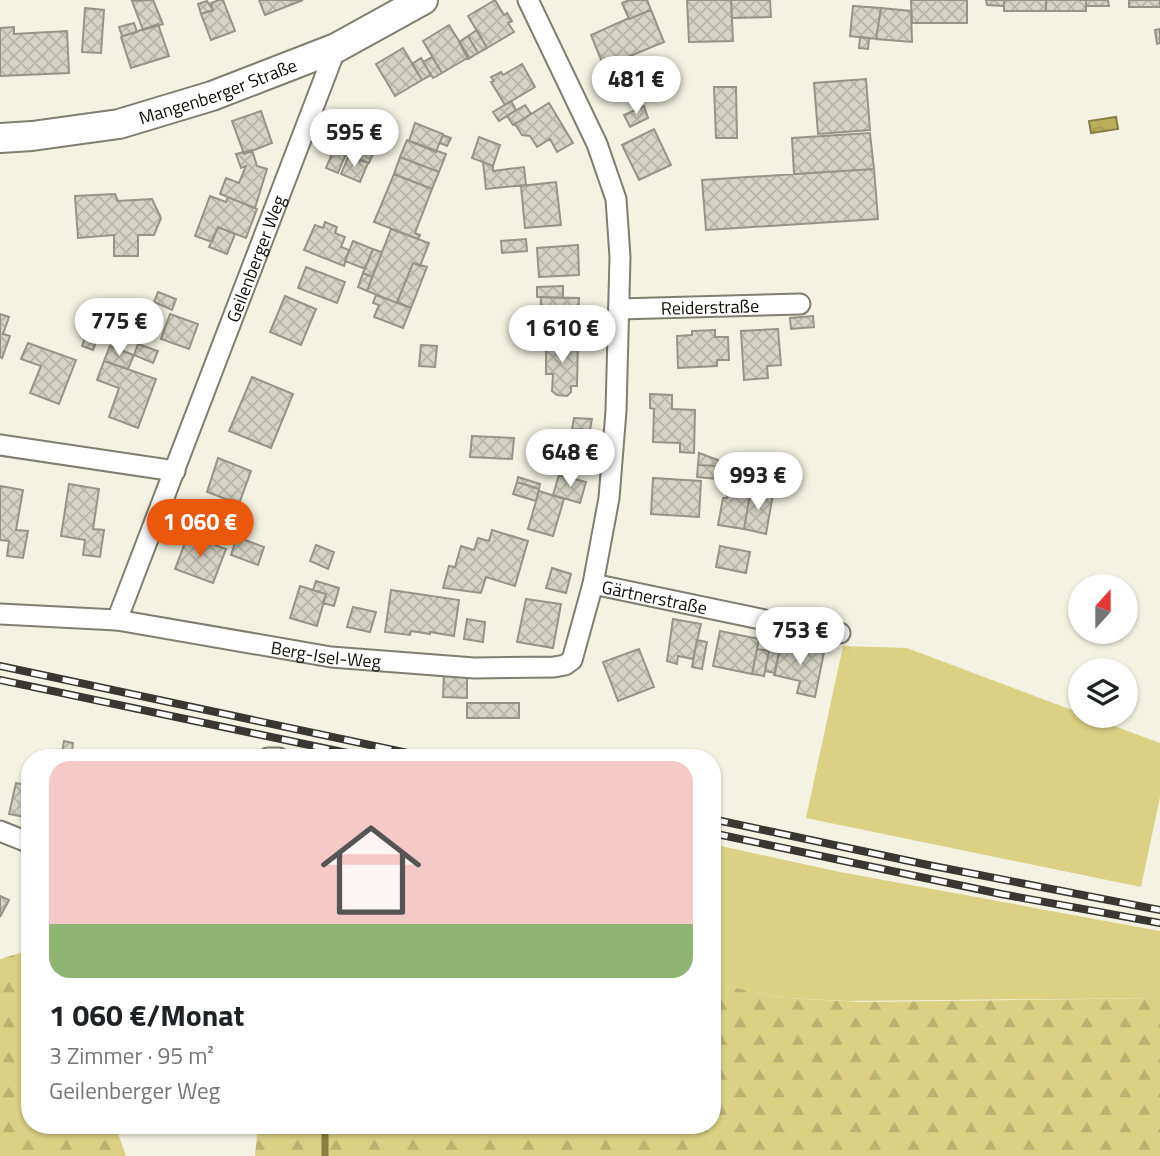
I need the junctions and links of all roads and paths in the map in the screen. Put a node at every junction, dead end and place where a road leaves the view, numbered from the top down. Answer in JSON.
{"nodes":[{"id":1,"x":423,"y":0,"type":"edge"},
{"id":2,"x":527,"y":0,"type":"edge"},
{"id":3,"x":336,"y":48,"type":"junction"},
{"id":4,"x":0,"y":138,"type":"edge"},
{"id":5,"x":800,"y":304,"type":"dead end"},
{"id":6,"x":619,"y":309,"type":"junction"},
{"id":7,"x":0,"y":445,"type":"edge"},
{"id":8,"x":175,"y":471,"type":"junction"},
{"id":9,"x":593,"y":583,"type":"junction"},
{"id":10,"x":0,"y":614,"type":"edge"},
{"id":11,"x":117,"y":620,"type":"junction"},
{"id":12,"x":840,"y":633,"type":"dead end"},
{"id":13,"x":0,"y":831,"type":"edge"},
{"id":14,"x":21,"y":839,"type":"edge"}],
"edges":[{"from":1,"to":3,"type":"main road","name":"Mangenberger Straße"},
{"from":2,"to":6,"type":"street"},
{"from":3,"to":4,"type":"main road","name":"Mangenberger Straße"},
{"from":3,"to":8,"type":"street","name":"Geilenberger Weg"},
{"from":5,"to":6,"type":"street","name":"Reiderstraße"},
{"from":6,"to":9,"type":"street"},
{"from":7,"to":8,"type":"street"},
{"from":8,"to":11,"type":"street","name":"Geilenberger Weg"},
{"from":9,"to":11,"type":"street","name":"Berg-Isel-Weg"},
{"from":9,"to":12,"type":"street","name":"Gärtnerstraße"},
{"from":10,"to":11,"type":"street","name":"Berg-Isel-Weg"},
{"from":13,"to":14,"type":"street"}]}
